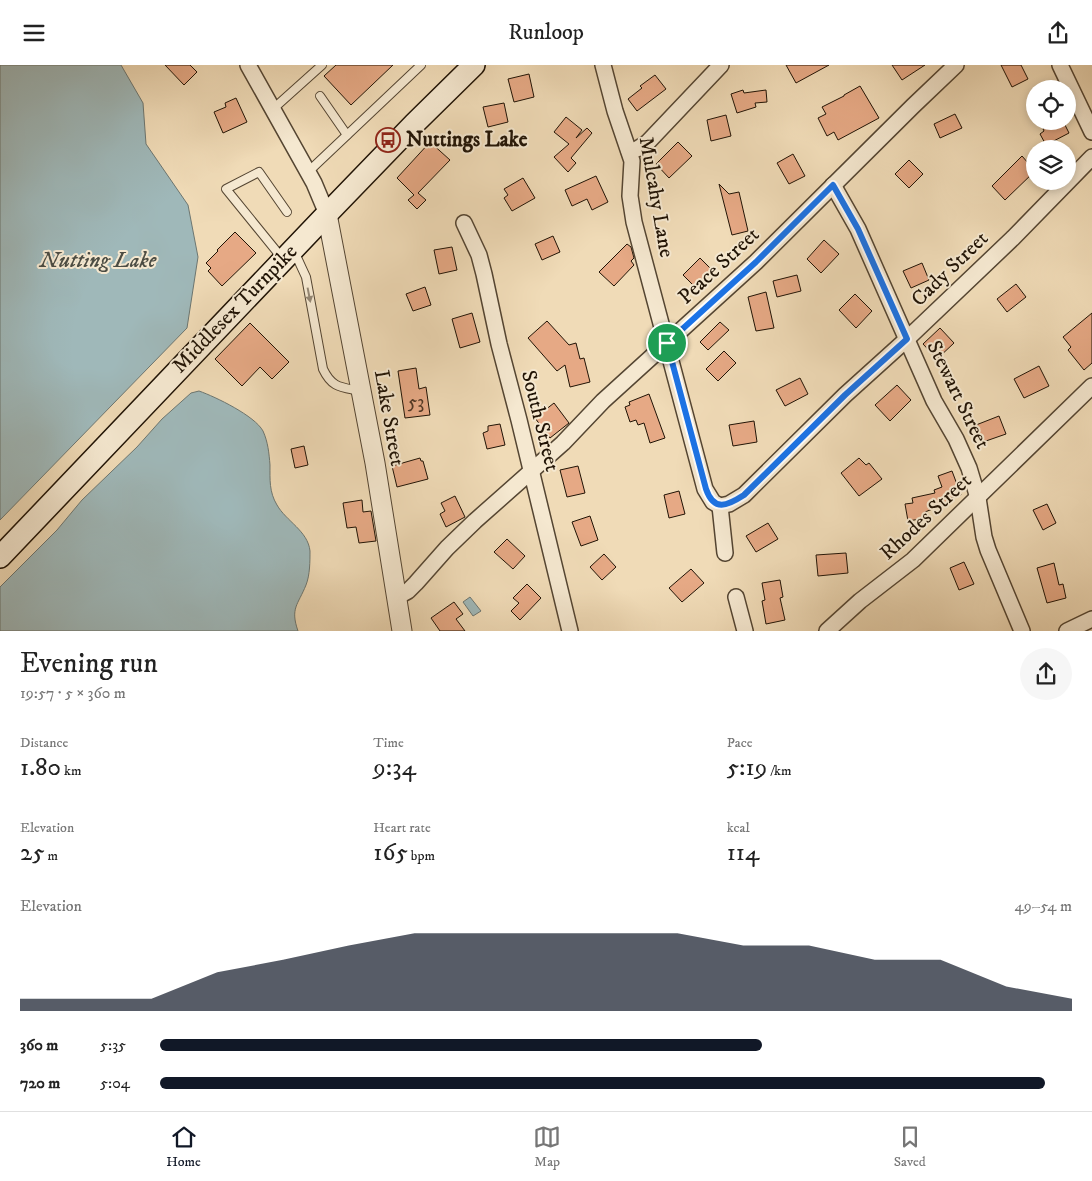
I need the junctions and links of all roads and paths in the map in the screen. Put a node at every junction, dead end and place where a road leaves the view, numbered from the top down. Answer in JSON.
{"nodes":[{"id":1,"x":248,"y":65,"type":"edge"},
{"id":2,"x":322,"y":65,"type":"edge"},
{"id":3,"x":421,"y":65,"type":"edge"},
{"id":4,"x":474,"y":65,"type":"edge"},
{"id":5,"x":603,"y":65,"type":"edge"},
{"id":6,"x":721,"y":65,"type":"edge"},
{"id":7,"x":956,"y":65,"type":"edge"},
{"id":8,"x":1060,"y":65,"type":"edge"},
{"id":9,"x":320,"y":96,"type":"dead end"},
{"id":10,"x":273,"y":109,"type":"junction"},
{"id":11,"x":1092,"y":132,"type":"edge"},
{"id":12,"x":347,"y":135,"type":"junction"},
{"id":13,"x":630,"y":151,"type":"junction"},
{"id":14,"x":1092,"y":157,"type":"edge"},
{"id":15,"x":308,"y":172,"type":"junction"},
{"id":16,"x":833,"y":185,"type":"junction"},
{"id":17,"x":287,"y":212,"type":"dead end"},
{"id":18,"x":327,"y":214,"type":"junction"},
{"id":19,"x":464,"y":223,"type":"dead end"},
{"id":20,"x":288,"y":255,"type":"junction"},
{"id":21,"x":907,"y":339,"type":"junction"},
{"id":22,"x":667,"y":343,"type":"junction"},
{"id":23,"x":1092,"y":386,"type":"edge"},
{"id":24,"x":362,"y":391,"type":"junction"},
{"id":25,"x":530,"y":471,"type":"junction"},
{"id":26,"x":978,"y":498,"type":"junction"},
{"id":27,"x":720,"y":506,"type":"junction"},
{"id":28,"x":725,"y":553,"type":"dead end"},
{"id":29,"x":0,"y":557,"type":"edge"},
{"id":30,"x":397,"y":597,"type":"junction"},
{"id":31,"x":736,"y":597,"type":"dead end"},
{"id":32,"x":1092,"y":619,"type":"edge"},
{"id":33,"x":402,"y":631,"type":"edge"},
{"id":34,"x":570,"y":631,"type":"edge"},
{"id":35,"x":744,"y":631,"type":"edge"},
{"id":36,"x":827,"y":631,"type":"edge"},
{"id":37,"x":1022,"y":631,"type":"edge"},
{"id":38,"x":1067,"y":631,"type":"edge"}],
"edges":[{"from":1,"to":10,"type":"street"},
{"from":2,"to":10,"type":"lane"},
{"from":3,"to":12,"type":"lane"},
{"from":4,"to":18,"type":"main road","name":"Middlesex Turnpike"},
{"from":5,"to":13,"type":"street","name":"Mulcahy Lane"},
{"from":6,"to":13,"type":"street"},
{"from":7,"to":16,"type":"street","name":"Peace Street"},
{"from":8,"to":11,"type":"street"},
{"from":9,"to":12,"type":"lane"},
{"from":10,"to":15,"type":"street"},
{"from":12,"to":15,"type":"lane"},
{"from":13,"to":22,"type":"street","name":"Mulcahy Lane"},
{"from":14,"to":21,"type":"street","name":"Cady Street"},
{"from":15,"to":18,"type":"street"},
{"from":16,"to":21,"type":"street","name":"Stewart Street"},
{"from":16,"to":22,"type":"street","name":"Peace Street"},
{"from":17,"to":20,"type":"lane"},
{"from":18,"to":20,"type":"main road","name":"Middlesex Turnpike"},
{"from":18,"to":24,"type":"street","name":"Lake Street"},
{"from":19,"to":25,"type":"street","name":"South Street"},
{"from":20,"to":24,"type":"lane","one_way":true},
{"from":20,"to":29,"type":"main road","name":"Middlesex Turnpike"},
{"from":21,"to":26,"type":"street","name":"Stewart Street"},
{"from":21,"to":27,"type":"street","name":"Cady Street"},
{"from":22,"to":25,"type":"street","name":"Peace Street"},
{"from":22,"to":27,"type":"street","name":"Mulcahy Lane"},
{"from":23,"to":26,"type":"street","name":"Rhodes Street"},
{"from":24,"to":30,"type":"street","name":"Lake Street"},
{"from":25,"to":30,"type":"street","name":"Peace Street"},
{"from":25,"to":34,"type":"street","name":"South Street"},
{"from":26,"to":36,"type":"street","name":"Rhodes Street"},
{"from":26,"to":37,"type":"street","name":"Stewart Street"},
{"from":27,"to":28,"type":"street"},
{"from":30,"to":33,"type":"street","name":"Lake Street"},
{"from":31,"to":35,"type":"street"},
{"from":32,"to":38,"type":"street"}]}
